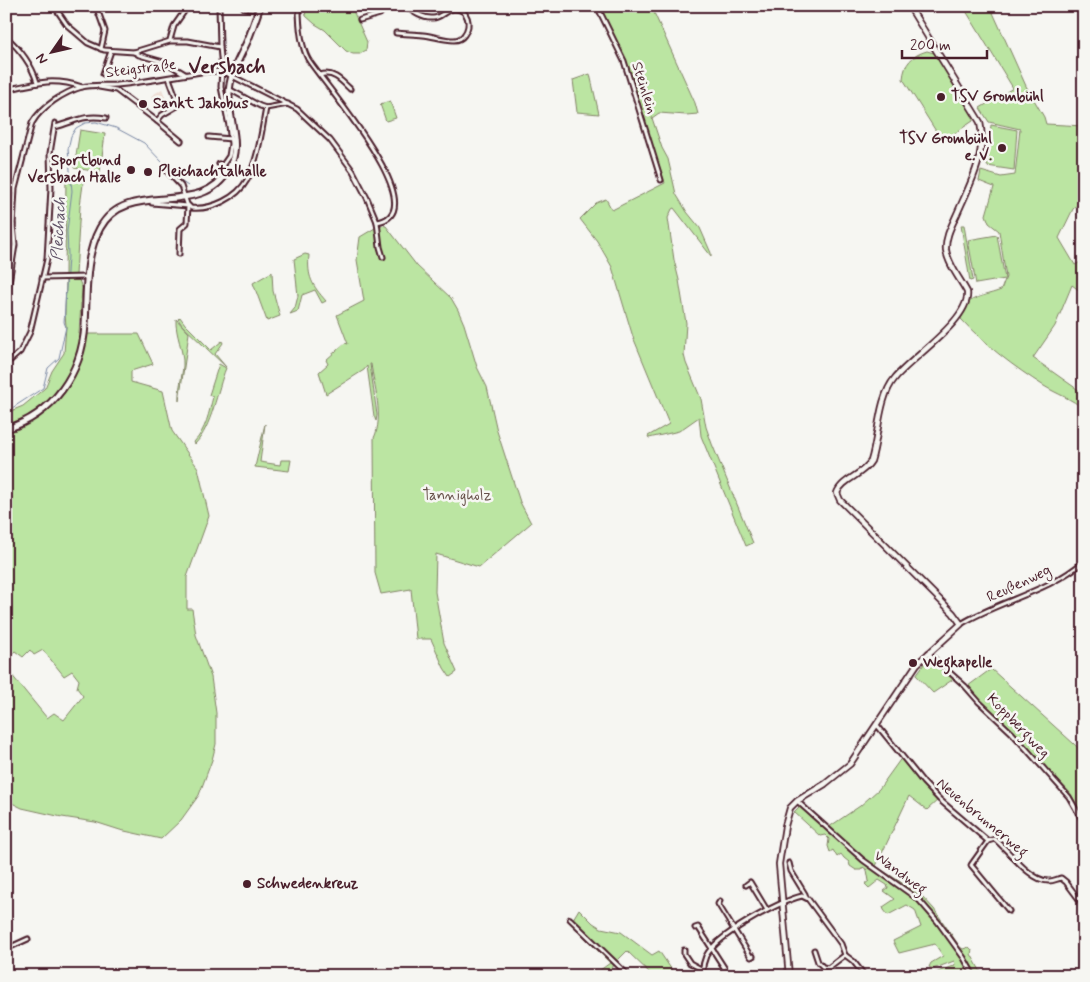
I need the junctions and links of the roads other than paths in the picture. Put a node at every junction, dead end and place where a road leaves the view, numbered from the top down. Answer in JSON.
{"nodes":[{"id":1,"x":54,"y":6,"type":"edge"},
{"id":2,"x":96,"y":6,"type":"edge"},
{"id":3,"x":188,"y":6,"type":"edge"},
{"id":4,"x":219,"y":6,"type":"edge"},
{"id":5,"x":244,"y":6,"type":"edge"},
{"id":6,"x":260,"y":6,"type":"edge"},
{"id":7,"x":299,"y":6,"type":"edge"},
{"id":8,"x":386,"y":6,"type":"edge"},
{"id":9,"x":405,"y":6,"type":"edge"},
{"id":10,"x":596,"y":6,"type":"edge"},
{"id":11,"x":909,"y":6,"type":"edge"},
{"id":12,"x":252,"y":9,"type":"dead end"},
{"id":13,"x":360,"y":20,"type":"dead end"},
{"id":14,"x":396,"y":33,"type":"dead end"},
{"id":15,"x":6,"y":37,"type":"edge"},
{"id":16,"x":170,"y":41,"type":"junction"},
{"id":17,"x":220,"y":48,"type":"junction"},
{"id":18,"x":101,"y":49,"type":"junction"},
{"id":19,"x":110,"y":51,"type":"junction"},
{"id":20,"x":134,"y":52,"type":"junction"},
{"id":21,"x":222,"y":72,"type":"junction"},
{"id":22,"x":103,"y":74,"type":"dead end"},
{"id":23,"x":185,"y":74,"type":"junction"},
{"id":24,"x":320,"y":74,"type":"junction"},
{"id":25,"x":232,"y":76,"type":"junction"},
{"id":26,"x":169,"y":78,"type":"junction"},
{"id":27,"x":37,"y":82,"type":"junction"},
{"id":28,"x":95,"y":86,"type":"junction"},
{"id":29,"x":83,"y":87,"type":"junction"},
{"id":30,"x":229,"y":89,"type":"junction"},
{"id":31,"x":350,"y":89,"type":"dead end"},
{"id":32,"x":6,"y":90,"type":"edge"},
{"id":33,"x":288,"y":104,"type":"junction"},
{"id":34,"x":266,"y":108,"type":"junction"},
{"id":35,"x":106,"y":118,"type":"dead end"},
{"id":36,"x":157,"y":120,"type":"junction"},
{"id":37,"x":209,"y":137,"type":"dead end"},
{"id":38,"x":230,"y":138,"type":"junction"},
{"id":39,"x":181,"y":141,"type":"dead end"},
{"id":40,"x":219,"y":164,"type":"dead end"},
{"id":41,"x":165,"y":169,"type":"dead end"},
{"id":42,"x":661,"y":180,"type":"dead end"},
{"id":43,"x":186,"y":198,"type":"junction"},
{"id":44,"x":153,"y":201,"type":"junction"},
{"id":45,"x":188,"y":206,"type":"junction"},
{"id":46,"x":379,"y":221,"type":"junction"},
{"id":47,"x":13,"y":224,"type":"junction"},
{"id":48,"x":6,"y":240,"type":"edge"},
{"id":49,"x":179,"y":254,"type":"dead end"},
{"id":50,"x":383,"y":257,"type":"dead end"},
{"id":51,"x":88,"y":277,"type":"junction"},
{"id":52,"x":42,"y":278,"type":"junction"},
{"id":53,"x":6,"y":301,"type":"edge"},
{"id":54,"x":6,"y":359,"type":"edge"},
{"id":55,"x":6,"y":429,"type":"edge"},
{"id":56,"x":1084,"y":561,"type":"edge"},
{"id":57,"x":961,"y":624,"type":"junction"},
{"id":58,"x":928,"y":653,"type":"junction"},
{"id":59,"x":877,"y":725,"type":"junction"},
{"id":60,"x":797,"y":800,"type":"junction"},
{"id":61,"x":1084,"y":823,"type":"edge"},
{"id":62,"x":988,"y":840,"type":"junction"},
{"id":63,"x":789,"y":864,"type":"dead end"},
{"id":64,"x":746,"y":885,"type":"dead end"},
{"id":65,"x":806,"y":897,"type":"junction"},
{"id":66,"x":720,"y":901,"type":"dead end"},
{"id":67,"x":782,"y":904,"type":"junction"},
{"id":68,"x":1084,"y":906,"type":"edge"},
{"id":69,"x":767,"y":910,"type":"junction"},
{"id":70,"x":1009,"y":910,"type":"dead end"},
{"id":71,"x":570,"y":919,"type":"dead end"},
{"id":72,"x":695,"y":928,"type":"dead end"},
{"id":73,"x":734,"y":931,"type":"junction"},
{"id":74,"x":28,"y":939,"type":"dead end"},
{"id":75,"x":712,"y":948,"type":"junction"},
{"id":76,"x":6,"y":949,"type":"edge"},
{"id":77,"x":684,"y":950,"type":"dead end"},
{"id":78,"x":814,"y":950,"type":"dead end"},
{"id":79,"x":845,"y":955,"type":"junction"},
{"id":80,"x":752,"y":956,"type":"dead end"},
{"id":81,"x":703,"y":970,"type":"junction"},
{"id":82,"x":723,"y":970,"type":"dead end"},
{"id":83,"x":629,"y":976,"type":"edge"},
{"id":84,"x":703,"y":976,"type":"edge"},
{"id":85,"x":789,"y":976,"type":"edge"},
{"id":86,"x":865,"y":976,"type":"edge"},
{"id":87,"x":974,"y":976,"type":"edge"}],
"edges":[{"from":1,"to":18,"type":"street"},
{"from":2,"to":18,"type":"street"},
{"from":3,"to":16,"type":"street"},
{"from":4,"to":17,"type":"street"},
{"from":5,"to":12,"type":"street"},
{"from":6,"to":25,"type":"main road"},
{"from":7,"to":24,"type":"street"},
{"from":8,"to":13,"type":"street"},
{"from":9,"to":14,"type":"street"},
{"from":10,"to":42,"type":"street","name":"Steinlein"},
{"from":11,"to":57,"type":"street"},
{"from":15,"to":27,"type":"street"},
{"from":16,"to":17,"type":"street"},
{"from":16,"to":20,"type":"street"},
{"from":17,"to":21,"type":"street"},
{"from":18,"to":19,"type":"street"},
{"from":19,"to":20,"type":"street"},
{"from":19,"to":22,"type":"street"},
{"from":20,"to":23,"type":"street"},
{"from":21,"to":23,"type":"street","name":"Steigstraße"},
{"from":21,"to":25,"type":"street","name":"Steigstraße"},
{"from":21,"to":38,"type":"street"},
{"from":23,"to":26,"type":"street","name":"Steigstraße"},
{"from":24,"to":31,"type":"street"},
{"from":24,"to":46,"type":"street"},
{"from":25,"to":30,"type":"main road"},
{"from":25,"to":33,"type":"street","name":"Steigstraße"},
{"from":26,"to":28,"type":"street","name":"Steigstraße"},
{"from":26,"to":36,"type":"street"},
{"from":27,"to":29,"type":"street"},
{"from":27,"to":32,"type":"street"},
{"from":28,"to":29,"type":"street","name":"Steigstraße"},
{"from":28,"to":36,"type":"street"},
{"from":29,"to":47,"type":"street"},
{"from":30,"to":34,"type":"street"},
{"from":30,"to":43,"type":"main road"},
{"from":33,"to":34,"type":"street"},
{"from":33,"to":46,"type":"street","name":"Steigstraße"},
{"from":34,"to":45,"type":"street"},
{"from":35,"to":52,"type":"street"},
{"from":36,"to":39,"type":"street"},
{"from":37,"to":38,"type":"street"},
{"from":38,"to":40,"type":"street"},
{"from":41,"to":43,"type":"street"},
{"from":43,"to":44,"type":"main road"},
{"from":43,"to":45,"type":"street"},
{"from":44,"to":45,"type":"street"},
{"from":44,"to":51,"type":"main road"},
{"from":45,"to":49,"type":"street"},
{"from":46,"to":50,"type":"street","name":"Steigstraße"},
{"from":47,"to":48,"type":"street"},
{"from":47,"to":53,"type":"street"},
{"from":51,"to":52,"type":"street"},
{"from":51,"to":55,"type":"main road"},
{"from":52,"to":54,"type":"street"},
{"from":56,"to":57,"type":"street","name":"Reußenweg"},
{"from":57,"to":58,"type":"street"},
{"from":58,"to":59,"type":"street"},
{"from":58,"to":61,"type":"street","name":"Koppbergweg"},
{"from":59,"to":60,"type":"street"},
{"from":59,"to":62,"type":"street","name":"Neuenbrunnerweg"},
{"from":60,"to":67,"type":"street"},
{"from":60,"to":87,"type":"street","name":"Wandweg"},
{"from":62,"to":68,"type":"street","name":"Neuenbrunnerweg"},
{"from":62,"to":70,"type":"street"},
{"from":63,"to":65,"type":"street"},
{"from":64,"to":69,"type":"street"},
{"from":65,"to":67,"type":"street"},
{"from":65,"to":79,"type":"street"},
{"from":66,"to":73,"type":"street"},
{"from":67,"to":69,"type":"street"},
{"from":67,"to":85,"type":"street"},
{"from":69,"to":73,"type":"street"},
{"from":71,"to":83,"type":"street"},
{"from":72,"to":75,"type":"street"},
{"from":73,"to":75,"type":"street"},
{"from":73,"to":80,"type":"street"},
{"from":74,"to":76,"type":"street"},
{"from":75,"to":81,"type":"street"},
{"from":75,"to":82,"type":"street"},
{"from":77,"to":81,"type":"street"},
{"from":78,"to":79,"type":"street"},
{"from":79,"to":86,"type":"street"},
{"from":81,"to":84,"type":"street"}]}
